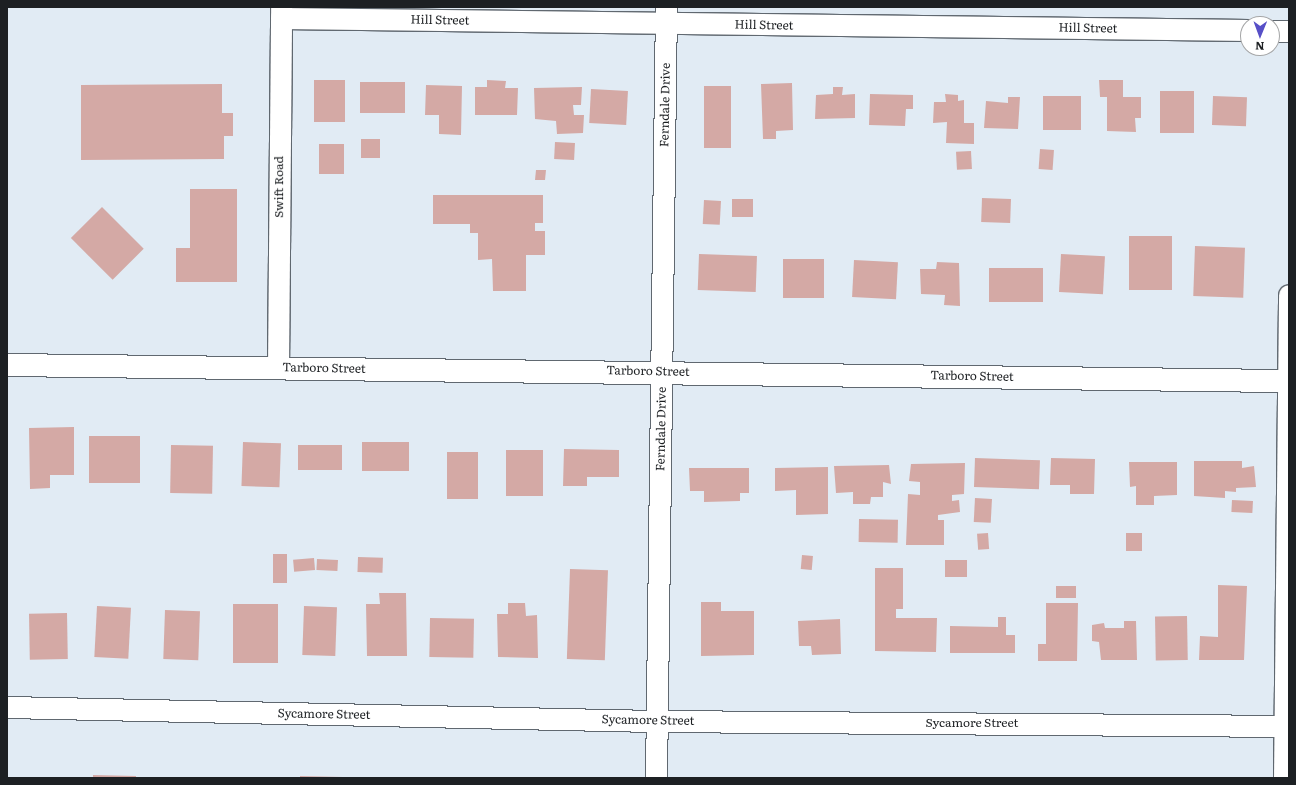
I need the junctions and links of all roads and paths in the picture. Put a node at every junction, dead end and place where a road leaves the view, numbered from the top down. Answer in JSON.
{"nodes":[{"id":1,"x":281,"y":12,"type":"edge"},
{"id":2,"x":666,"y":15,"type":"edge"},
{"id":3,"x":1240,"y":30,"type":"edge"},
{"id":4,"x":1289,"y":295,"type":"edge"},
{"id":5,"x":7,"y":365,"type":"edge"},
{"id":6,"x":278,"y":368,"type":"junction"},
{"id":7,"x":662,"y":371,"type":"junction"},
{"id":8,"x":1289,"y":381,"type":"edge"},
{"id":9,"x":7,"y":707,"type":"edge"},
{"id":10,"x":656,"y":721,"type":"junction"},
{"id":11,"x":1287,"y":726,"type":"edge"},
{"id":12,"x":656,"y":778,"type":"edge"},
{"id":13,"x":1284,"y":778,"type":"edge"}],
"edges":[{"from":1,"to":2,"type":"street","name":"Hill Street"},
{"from":1,"to":6,"type":"street","name":"Swift Road"},
{"from":2,"to":3,"type":"street","name":"Hill Street"},
{"from":2,"to":7,"type":"street","name":"Ferndale Drive"},
{"from":4,"to":8,"type":"street"},
{"from":5,"to":6,"type":"street","name":"Tarboro Street"},
{"from":6,"to":7,"type":"street","name":"Tarboro Street"},
{"from":7,"to":8,"type":"street","name":"Tarboro Street"},
{"from":7,"to":10,"type":"street","name":"Ferndale Drive"},
{"from":8,"to":11,"type":"street"},
{"from":9,"to":10,"type":"street","name":"Sycamore Street"},
{"from":10,"to":11,"type":"street","name":"Sycamore Street"},
{"from":10,"to":12,"type":"street","name":"Ferndale Drive"},
{"from":11,"to":13,"type":"street"}]}
